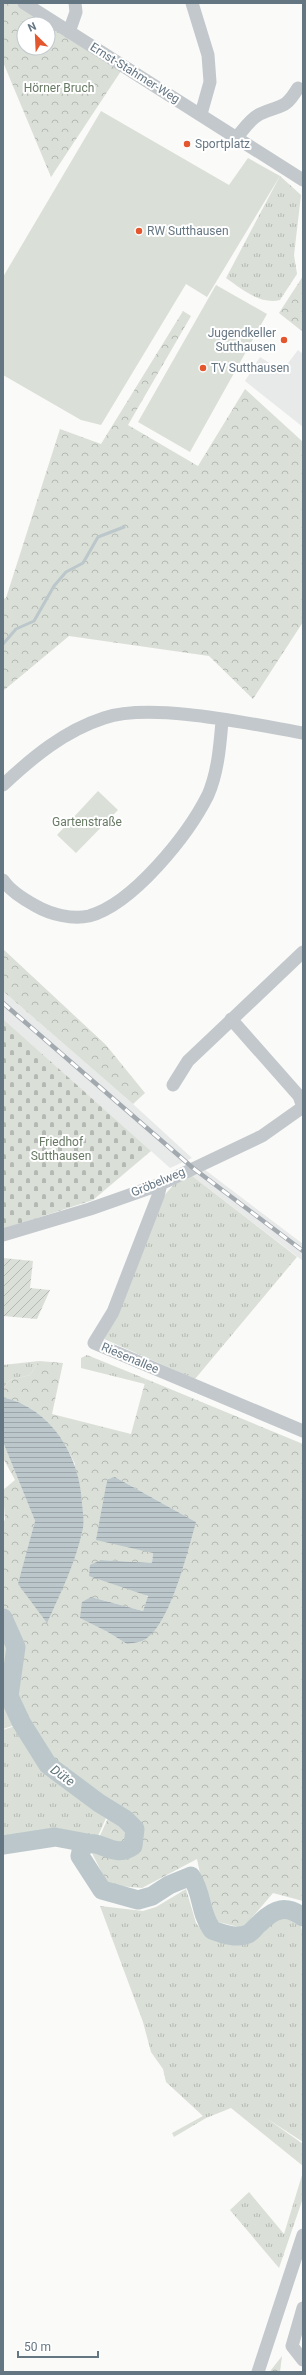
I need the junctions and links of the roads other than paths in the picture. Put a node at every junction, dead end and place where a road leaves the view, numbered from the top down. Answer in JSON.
{"nodes":[{"id":1,"x":24,"y":3,"type":"edge"},
{"id":2,"x":75,"y":3,"type":"edge"},
{"id":3,"x":192,"y":3,"type":"edge"},
{"id":4,"x":69,"y":32,"type":"junction"},
{"id":5,"x":298,"y":88,"type":"dead end"},
{"id":6,"x":201,"y":114,"type":"junction"},
{"id":7,"x":238,"y":137,"type":"junction"},
{"id":8,"x":303,"y":180,"type":"edge"},
{"id":9,"x":222,"y":720,"type":"junction"},
{"id":10,"x":303,"y":733,"type":"edge"},
{"id":11,"x":3,"y":785,"type":"edge"},
{"id":12,"x":3,"y":880,"type":"edge"},
{"id":13,"x":303,"y":952,"type":"edge"},
{"id":14,"x":231,"y":1019,"type":"junction"},
{"id":15,"x":173,"y":1085,"type":"dead end"},
{"id":16,"x":303,"y":1107,"type":"edge"},
{"id":17,"x":160,"y":1184,"type":"junction"},
{"id":18,"x":3,"y":1235,"type":"edge"},
{"id":19,"x":303,"y":1432,"type":"edge"},
{"id":20,"x":303,"y":2235,"type":"edge"},
{"id":21,"x":281,"y":2301,"type":"junction"},
{"id":22,"x":303,"y":2308,"type":"edge"},
{"id":23,"x":303,"y":2360,"type":"edge"},
{"id":24,"x":258,"y":2372,"type":"edge"}],
"edges":[{"from":1,"to":4,"type":"street","name":"Ernst-Stahmer-Weg"},
{"from":2,"to":4,"type":"street"},
{"from":3,"to":6,"type":"street"},
{"from":4,"to":6,"type":"street","name":"Ernst-Stahmer-Weg"},
{"from":5,"to":7,"type":"street"},
{"from":6,"to":7,"type":"street","name":"Ernst-Stahmer-Weg"},
{"from":7,"to":8,"type":"street","name":"Ernst-Stahmer-Weg"},
{"from":9,"to":10,"type":"street"},
{"from":9,"to":11,"type":"street"},
{"from":9,"to":12,"type":"street"},
{"from":13,"to":14,"type":"street"},
{"from":14,"to":15,"type":"street"},
{"from":14,"to":16,"type":"street"},
{"from":16,"to":17,"type":"street","name":"Gröbelweg"},
{"from":17,"to":18,"type":"street","name":"Gröbelweg"},
{"from":17,"to":19,"type":"street","name":"Riesenallee"},
{"from":20,"to":21,"type":"street"},
{"from":21,"to":22,"type":"street"},
{"from":21,"to":24,"type":"street"},
{"from":22,"to":23,"type":"street"}]}
